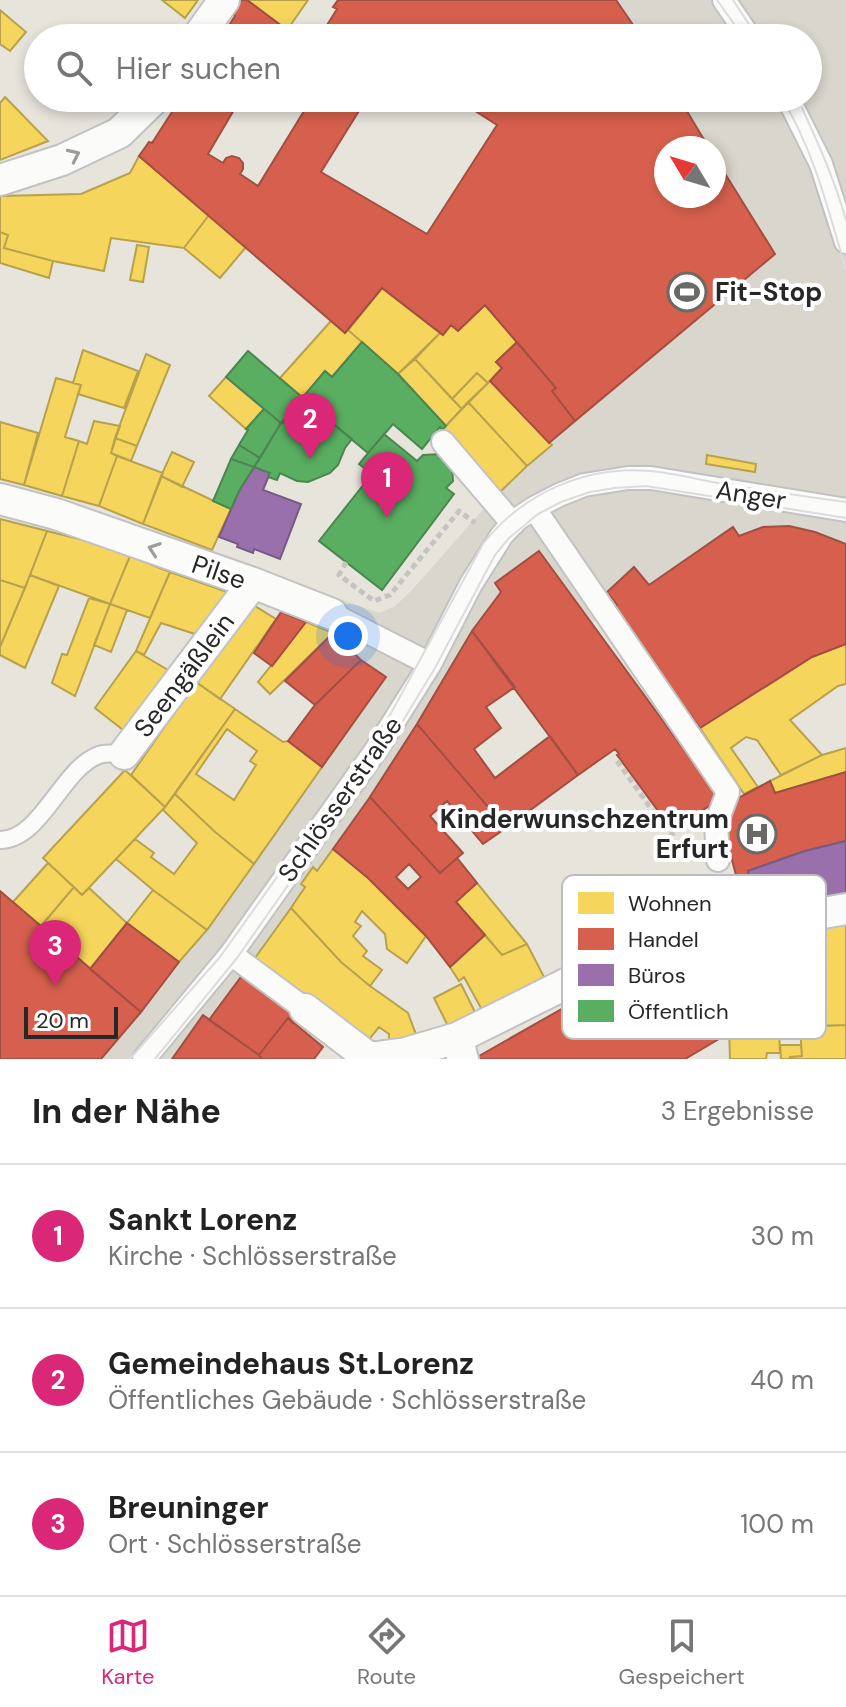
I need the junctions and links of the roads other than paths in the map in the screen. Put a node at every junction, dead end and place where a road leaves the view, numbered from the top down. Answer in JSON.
{"nodes":[{"id":1,"x":224,"y":0,"type":"edge"},
{"id":2,"x":724,"y":0,"type":"edge"},
{"id":3,"x":207,"y":24,"type":"edge"},
{"id":4,"x":740,"y":24,"type":"edge"},
{"id":5,"x":141,"y":112,"type":"edge"},
{"id":6,"x":795,"y":112,"type":"edge"},
{"id":7,"x":0,"y":180,"type":"edge"},
{"id":8,"x":841,"y":243,"type":"edge"},
{"id":9,"x":443,"y":442,"type":"dead end"},
{"id":10,"x":0,"y":499,"type":"edge"},
{"id":11,"x":534,"y":508,"type":"junction"},
{"id":12,"x":846,"y":510,"type":"edge"},
{"id":13,"x":506,"y":532,"type":"junction"},
{"id":14,"x":253,"y":583,"type":"junction"},
{"id":15,"x":332,"y":614,"type":"joint"},
{"id":16,"x":430,"y":664,"type":"junction"},
{"id":17,"x":124,"y":754,"type":"joint"},
{"id":18,"x":0,"y":840,"type":"edge"},
{"id":19,"x":718,"y":860,"type":"dead end"},
{"id":20,"x":846,"y":909,"type":"edge"},
{"id":21,"x":826,"y":913,"type":"edge"},
{"id":22,"x":231,"y":954,"type":"junction"},
{"id":23,"x":562,"y":991,"type":"edge"},
{"id":24,"x":305,"y":1009,"type":"joint"},
{"id":25,"x":460,"y":1049,"type":"edge"},
{"id":26,"x":144,"y":1059,"type":"edge"}],
"edges":[{"from":1,"to":3,"type":"street"},
{"from":2,"to":4,"type":"street"},
{"from":7,"to":5,"type":"street","one_way":true},
{"from":6,"to":8,"type":"street"},
{"from":9,"to":13,"type":"street"},
{"from":14,"to":10,"type":"street","name":"Pilse","one_way":true},
{"from":11,"to":12,"type":"street","name":"Anger"},
{"from":11,"to":13,"type":"street","name":"Schlösserstraße"},
{"from":11,"to":19,"type":"street"},
{"from":13,"to":16,"type":"street","name":"Schlösserstraße"},
{"from":14,"to":15,"type":"street","name":"Pilse"},
{"from":14,"to":17,"type":"street","name":"Seengäßlein"},
{"from":15,"to":16,"type":"street","name":"Pilse"},
{"from":16,"to":22,"type":"street","name":"Schlösserstraße"},
{"from":17,"to":18,"type":"lane","name":"Seengäßlein"},
{"from":20,"to":21,"type":"street"},
{"from":22,"to":24,"type":"street"},
{"from":22,"to":26,"type":"street","name":"Schlösserstraße"},
{"from":23,"to":25,"type":"street"},
{"from":24,"to":25,"type":"street"}]}
